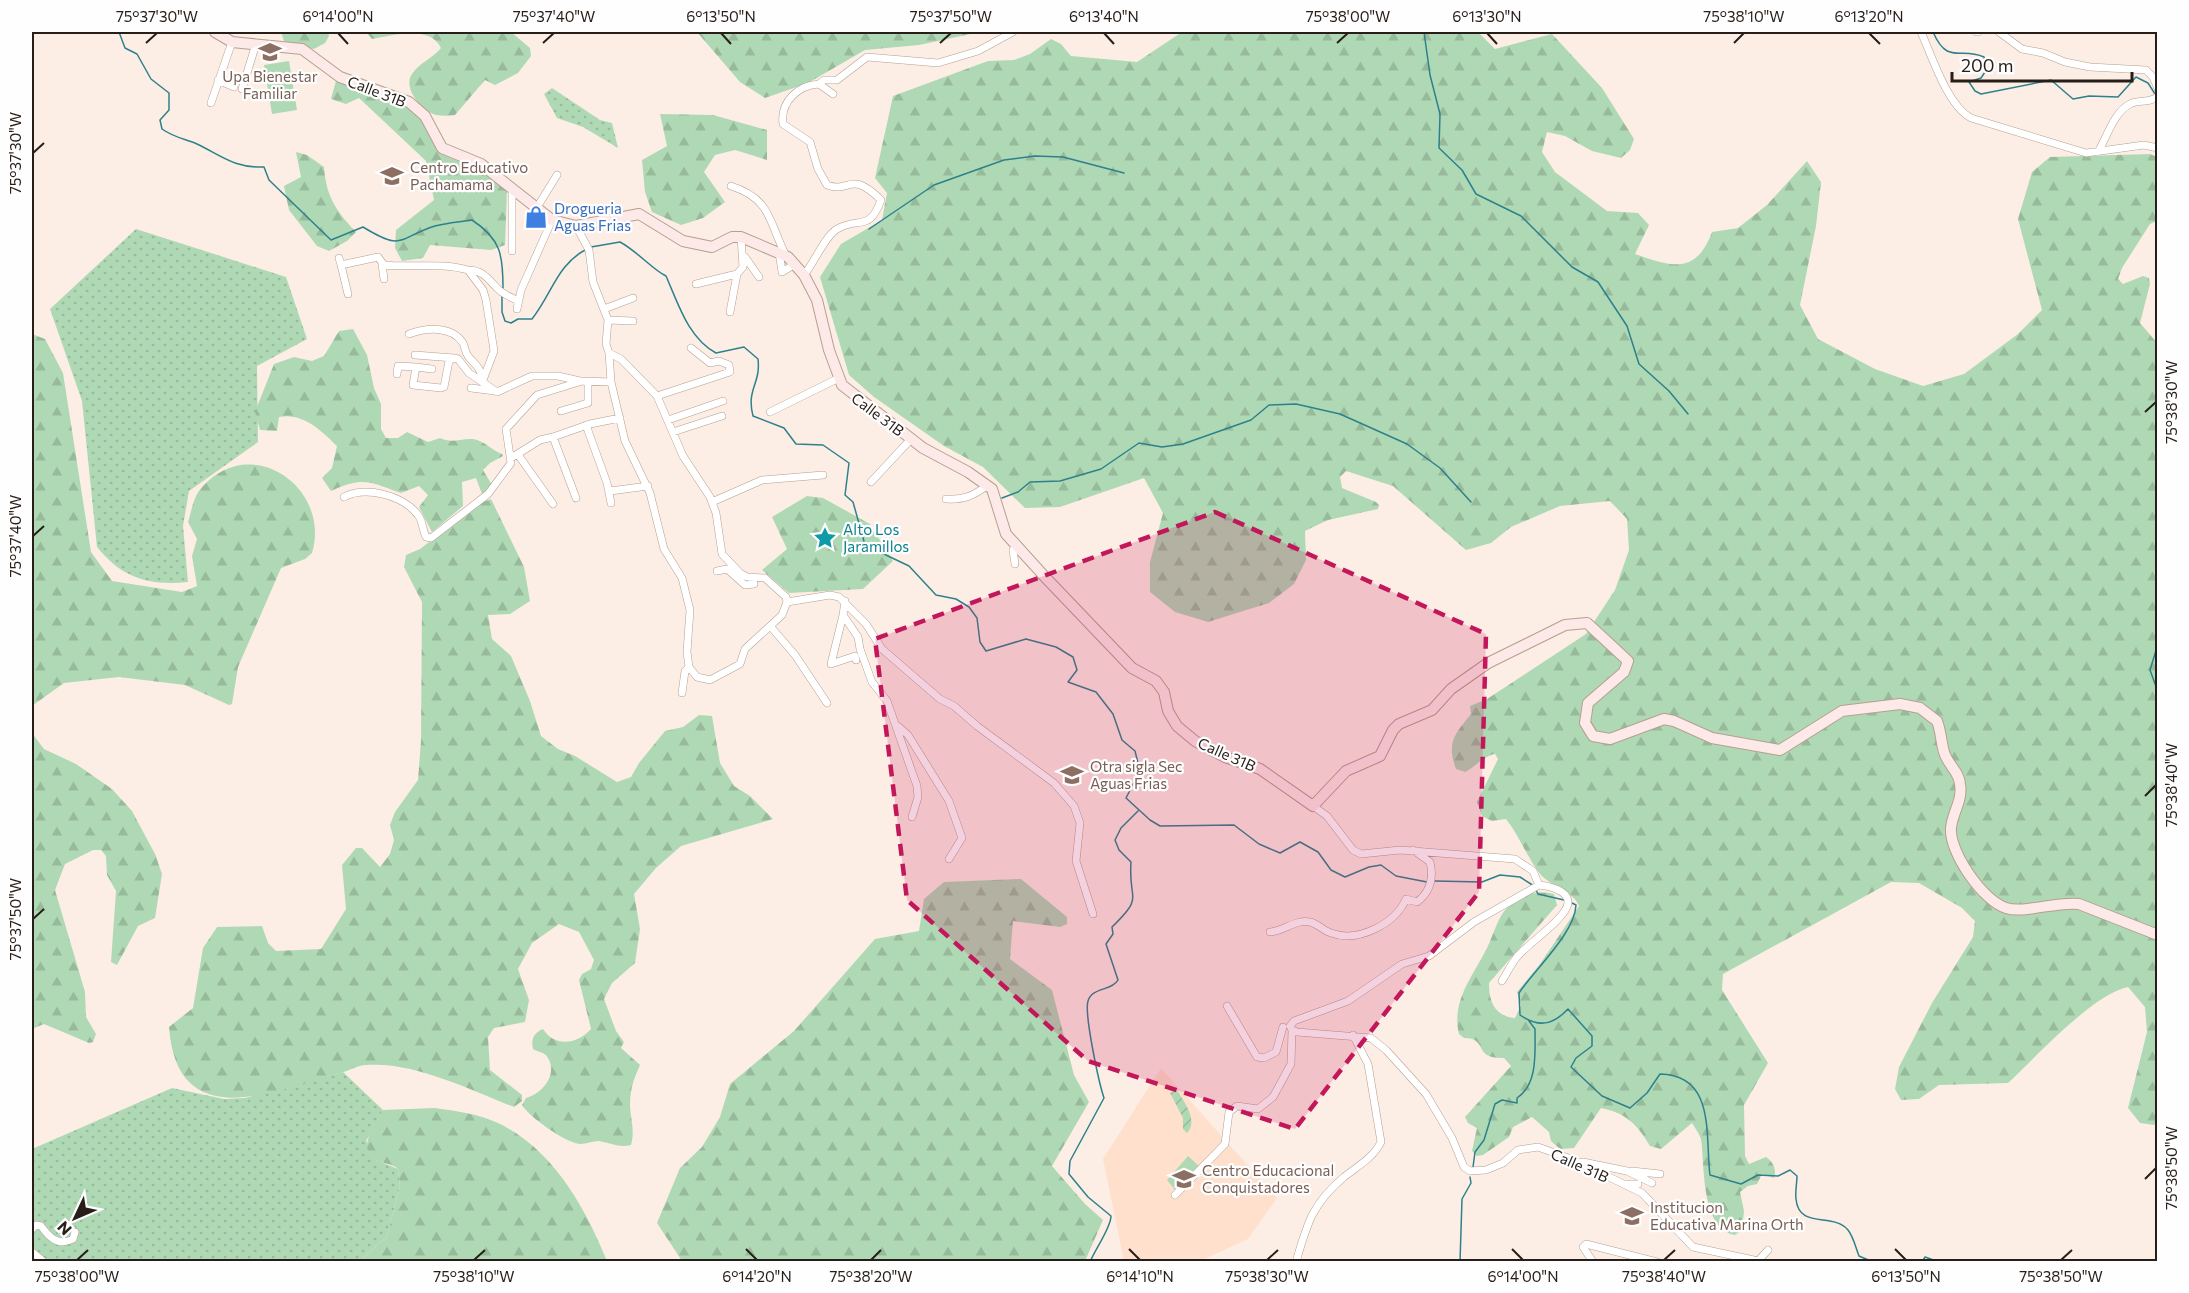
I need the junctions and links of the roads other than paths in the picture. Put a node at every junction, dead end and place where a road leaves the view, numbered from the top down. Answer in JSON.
{"nodes":[{"id":1,"x":215,"y":32,"type":"edge"},
{"id":2,"x":1013,"y":32,"type":"edge"},
{"id":3,"x":1921,"y":32,"type":"edge"},
{"id":4,"x":1999,"y":32,"type":"edge"},
{"id":5,"x":232,"y":42,"type":"junction"},
{"id":6,"x":256,"y":44,"type":"junction"},
{"id":7,"x":218,"y":80,"type":"junction"},
{"id":8,"x":819,"y":84,"type":"junction"},
{"id":9,"x":234,"y":87,"type":"dead end"},
{"id":10,"x":242,"y":89,"type":"dead end"},
{"id":11,"x":2157,"y":89,"type":"edge"},
{"id":12,"x":833,"y":94,"type":"dead end"},
{"id":13,"x":2157,"y":96,"type":"edge"},
{"id":14,"x":211,"y":103,"type":"dead end"},
{"id":15,"x":2157,"y":148,"type":"edge"},
{"id":16,"x":2098,"y":152,"type":"junction"},
{"id":17,"x":557,"y":175,"type":"dead end"},
{"id":18,"x":731,"y":186,"type":"dead end"},
{"id":19,"x":512,"y":189,"type":"junction"},
{"id":20,"x":536,"y":209,"type":"junction"},
{"id":21,"x":552,"y":220,"type":"junction"},
{"id":22,"x":576,"y":226,"type":"junction"},
{"id":23,"x":741,"y":237,"type":"junction"},
{"id":24,"x":512,"y":251,"type":"dead end"},
{"id":25,"x":743,"y":254,"type":"junction"},
{"id":26,"x":787,"y":258,"type":"junction"},
{"id":27,"x":382,"y":264,"type":"junction"},
{"id":28,"x":468,"y":270,"type":"junction"},
{"id":29,"x":737,"y":274,"type":"junction"},
{"id":30,"x":804,"y":275,"type":"junction"},
{"id":31,"x":759,"y":277,"type":"dead end"},
{"id":32,"x":384,"y":279,"type":"dead end"},
{"id":33,"x":696,"y":284,"type":"dead end"},
{"id":34,"x":348,"y":294,"type":"dead end"},
{"id":35,"x":633,"y":298,"type":"dead end"},
{"id":36,"x":604,"y":309,"type":"junction"},
{"id":37,"x":730,"y":312,"type":"dead end"},
{"id":38,"x":608,"y":320,"type":"junction"},
{"id":39,"x":633,"y":321,"type":"dead end"},
{"id":40,"x":409,"y":334,"type":"dead end"},
{"id":41,"x":691,"y":348,"type":"dead end"},
{"id":42,"x":609,"y":353,"type":"junction"},
{"id":43,"x":415,"y":355,"type":"dead end"},
{"id":44,"x":454,"y":358,"type":"junction"},
{"id":45,"x":416,"y":367,"type":"junction"},
{"id":46,"x":432,"y":369,"type":"dead end"},
{"id":47,"x":397,"y":374,"type":"dead end"},
{"id":48,"x":839,"y":378,"type":"junction"},
{"id":49,"x":483,"y":380,"type":"junction"},
{"id":50,"x":585,"y":382,"type":"junction"},
{"id":51,"x":611,"y":382,"type":"junction"},
{"id":52,"x":471,"y":388,"type":"dead end"},
{"id":53,"x":495,"y":391,"type":"junction"},
{"id":54,"x":657,"y":396,"type":"junction"},
{"id":55,"x":723,"y":401,"type":"dead end"},
{"id":56,"x":561,"y":411,"type":"dead end"},
{"id":57,"x":770,"y":412,"type":"dead end"},
{"id":58,"x":722,"y":416,"type":"dead end"},
{"id":59,"x":620,"y":418,"type":"junction"},
{"id":60,"x":668,"y":420,"type":"junction"},
{"id":61,"x":585,"y":425,"type":"junction"},
{"id":62,"x":673,"y":432,"type":"junction"},
{"id":63,"x":553,"y":437,"type":"junction"},
{"id":64,"x":911,"y":439,"type":"junction"},
{"id":65,"x":515,"y":457,"type":"junction"},
{"id":66,"x":823,"y":475,"type":"dead end"},
{"id":67,"x":871,"y":482,"type":"dead end"},
{"id":68,"x":988,"y":485,"type":"junction"},
{"id":69,"x":648,"y":486,"type":"junction"},
{"id":70,"x":609,"y":491,"type":"junction"},
{"id":71,"x":344,"y":497,"type":"dead end"},
{"id":72,"x":576,"y":498,"type":"dead end"},
{"id":73,"x":946,"y":500,"type":"dead end"},
{"id":74,"x":712,"y":501,"type":"junction"},
{"id":75,"x":611,"y":503,"type":"dead end"},
{"id":76,"x":553,"y":504,"type":"dead end"},
{"id":77,"x":1016,"y":545,"type":"junction"},
{"id":78,"x":1015,"y":564,"type":"dead end"},
{"id":79,"x":717,"y":571,"type":"dead end"},
{"id":80,"x":754,"y":584,"type":"dead end"},
{"id":81,"x":845,"y":601,"type":"junction"},
{"id":82,"x":787,"y":602,"type":"junction"},
{"id":83,"x":843,"y":615,"type":"junction"},
{"id":84,"x":771,"y":627,"type":"junction"},
{"id":85,"x":856,"y":660,"type":"dead end"},
{"id":86,"x":689,"y":667,"type":"junction"},
{"id":87,"x":682,"y":693,"type":"dead end"},
{"id":88,"x":827,"y":703,"type":"dead end"},
{"id":89,"x":897,"y":726,"type":"junction"},
{"id":90,"x":1313,"y":806,"type":"junction"},
{"id":91,"x":912,"y":817,"type":"dead end"},
{"id":92,"x":1412,"y":850,"type":"junction"},
{"id":93,"x":949,"y":859,"type":"dead end"},
{"id":94,"x":1536,"y":887,"type":"junction"},
{"id":95,"x":1093,"y":914,"type":"dead end"},
{"id":96,"x":1270,"y":932,"type":"dead end"},
{"id":97,"x":2157,"y":935,"type":"edge"},
{"id":98,"x":1502,"y":981,"type":"dead end"},
{"id":99,"x":1227,"y":1006,"type":"dead end"},
{"id":100,"x":1283,"y":1027,"type":"dead end"},
{"id":101,"x":1292,"y":1030,"type":"junction"},
{"id":102,"x":1353,"y":1035,"type":"junction"},
{"id":103,"x":1574,"y":1160,"type":"junction"},
{"id":104,"x":1627,"y":1171,"type":"junction"},
{"id":105,"x":1660,"y":1174,"type":"dead end"},
{"id":106,"x":1652,"y":1183,"type":"dead end"},
{"id":107,"x":1624,"y":1184,"type":"junction"},
{"id":108,"x":1638,"y":1184,"type":"dead end"},
{"id":109,"x":1175,"y":1195,"type":"dead end"},
{"id":110,"x":32,"y":1229,"type":"edge"},
{"id":111,"x":75,"y":1232,"type":"dead end"},
{"id":112,"x":1768,"y":1250,"type":"dead end"},
{"id":113,"x":32,"y":1252,"type":"edge"},
{"id":114,"x":1761,"y":1261,"type":"edge"},
{"id":115,"x":44,"y":1262,"type":"edge"},
{"id":116,"x":1296,"y":1262,"type":"edge"},
{"id":117,"x":1593,"y":1262,"type":"edge"},
{"id":118,"x":1657,"y":1262,"type":"edge"}],
"edges":[{"from":1,"to":5,"type":"street","name":"Calle 31B"},
{"from":2,"to":8,"type":"street"},
{"from":3,"to":16,"type":"street"},
{"from":4,"to":11,"type":"street"},
{"from":5,"to":6,"type":"street","name":"Calle 31B"},
{"from":5,"to":7,"type":"street"},
{"from":6,"to":10,"type":"street"},
{"from":6,"to":19,"type":"street","name":"Calle 31B"},
{"from":7,"to":9,"type":"street"},
{"from":7,"to":14,"type":"street"},
{"from":8,"to":12,"type":"street"},
{"from":8,"to":30,"type":"street"},
{"from":13,"to":16,"type":"street"},
{"from":15,"to":16,"type":"street"},
{"from":17,"to":20,"type":"street"},
{"from":18,"to":26,"type":"street"},
{"from":19,"to":20,"type":"street","name":"Calle 31B"},
{"from":19,"to":24,"type":"street"},
{"from":20,"to":21,"type":"street","name":"Calle 31B"},
{"from":21,"to":22,"type":"street","name":"Calle 31B"},
{"from":21,"to":28,"type":"street"},
{"from":22,"to":23,"type":"street","name":"Calle 31B"},
{"from":22,"to":36,"type":"street"},
{"from":23,"to":25,"type":"street"},
{"from":23,"to":26,"type":"street","name":"Calle 31B"},
{"from":25,"to":29,"type":"street"},
{"from":25,"to":31,"type":"street"},
{"from":26,"to":30,"type":"street","name":"Calle 31B"},
{"from":27,"to":28,"type":"street"},
{"from":27,"to":32,"type":"street"},
{"from":27,"to":34,"type":"street"},
{"from":28,"to":49,"type":"street"},
{"from":29,"to":33,"type":"street"},
{"from":29,"to":37,"type":"street"},
{"from":30,"to":48,"type":"street","name":"Calle 31B"},
{"from":35,"to":36,"type":"street"},
{"from":36,"to":38,"type":"street"},
{"from":38,"to":39,"type":"street"},
{"from":38,"to":42,"type":"street"},
{"from":40,"to":49,"type":"street"},
{"from":41,"to":54,"type":"street"},
{"from":42,"to":51,"type":"street"},
{"from":42,"to":54,"type":"street"},
{"from":43,"to":44,"type":"street"},
{"from":44,"to":45,"type":"street"},
{"from":44,"to":49,"type":"street"},
{"from":45,"to":46,"type":"street"},
{"from":45,"to":47,"type":"street"},
{"from":48,"to":57,"type":"street"},
{"from":48,"to":64,"type":"street","name":"Calle 31B"},
{"from":49,"to":53,"type":"street"},
{"from":50,"to":51,"type":"street"},
{"from":50,"to":53,"type":"street"},
{"from":50,"to":56,"type":"street"},
{"from":50,"to":65,"type":"street"},
{"from":51,"to":59,"type":"street"},
{"from":52,"to":53,"type":"street"},
{"from":54,"to":60,"type":"street"},
{"from":55,"to":60,"type":"street"},
{"from":58,"to":62,"type":"street"},
{"from":59,"to":61,"type":"street"},
{"from":59,"to":69,"type":"street"},
{"from":60,"to":62,"type":"street"},
{"from":61,"to":63,"type":"street"},
{"from":61,"to":70,"type":"street"},
{"from":62,"to":74,"type":"street"},
{"from":63,"to":65,"type":"street"},
{"from":63,"to":72,"type":"street"},
{"from":64,"to":67,"type":"street"},
{"from":64,"to":68,"type":"street","name":"Calle 31B"},
{"from":65,"to":71,"type":"street"},
{"from":65,"to":76,"type":"street"},
{"from":66,"to":74,"type":"street"},
{"from":68,"to":73,"type":"street"},
{"from":68,"to":77,"type":"street","name":"Calle 31B"},
{"from":69,"to":70,"type":"street"},
{"from":69,"to":86,"type":"street"},
{"from":70,"to":75,"type":"street"},
{"from":74,"to":82,"type":"street"},
{"from":77,"to":78,"type":"street"},
{"from":77,"to":90,"type":"street","name":"Calle 31B"},
{"from":79,"to":80,"type":"street"},
{"from":81,"to":82,"type":"street"},
{"from":81,"to":83,"type":"street"},
{"from":81,"to":95,"type":"street"},
{"from":82,"to":84,"type":"street"},
{"from":83,"to":85,"type":"street"},
{"from":83,"to":89,"type":"street"},
{"from":84,"to":86,"type":"street"},
{"from":84,"to":88,"type":"street"},
{"from":86,"to":87,"type":"street"},
{"from":89,"to":91,"type":"street"},
{"from":89,"to":93,"type":"street"},
{"from":90,"to":92,"type":"street","name":"Calle 31B"},
{"from":90,"to":97,"type":"street"},
{"from":92,"to":94,"type":"street","name":"Calle 31B"},
{"from":92,"to":96,"type":"street"},
{"from":94,"to":98,"type":"street"},
{"from":94,"to":101,"type":"street"},
{"from":99,"to":100,"type":"street"},
{"from":101,"to":102,"type":"street","name":"Calle 31B"},
{"from":101,"to":109,"type":"street"},
{"from":102,"to":103,"type":"street","name":"Calle 31B"},
{"from":102,"to":116,"type":"street"},
{"from":103,"to":104,"type":"street"},
{"from":103,"to":107,"type":"street","name":"Calle 31B"},
{"from":104,"to":105,"type":"street"},
{"from":104,"to":106,"type":"street"},
{"from":107,"to":108,"type":"street"},
{"from":107,"to":114,"type":"street","name":"Calle 31B"},
{"from":110,"to":111,"type":"street"},
{"from":112,"to":114,"type":"street"},
{"from":113,"to":115,"type":"street"},
{"from":117,"to":118,"type":"street"}]}
